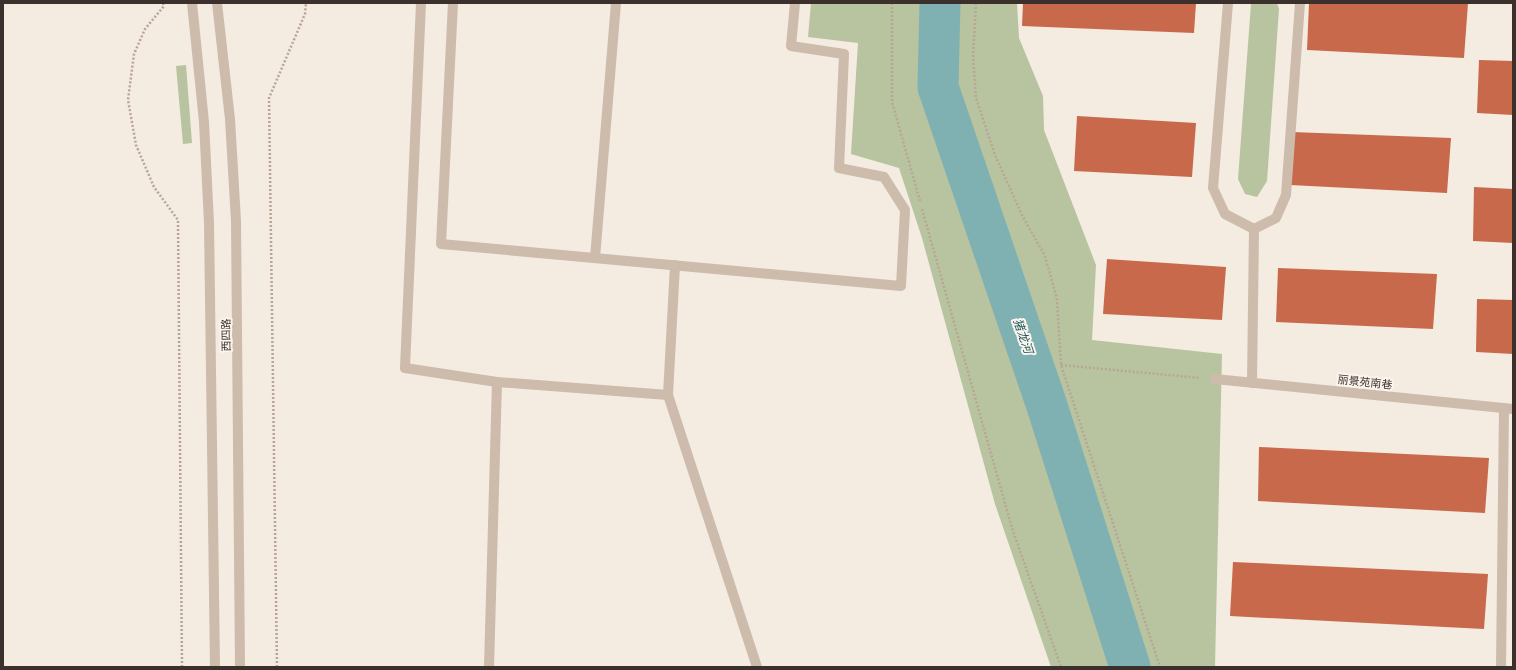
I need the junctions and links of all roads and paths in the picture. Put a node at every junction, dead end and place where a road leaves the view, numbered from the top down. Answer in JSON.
{"nodes":[{"id":1,"x":163,"y":3,"type":"edge"},
{"id":2,"x":192,"y":3,"type":"edge"},
{"id":3,"x":217,"y":3,"type":"edge"},
{"id":4,"x":306,"y":3,"type":"edge"},
{"id":5,"x":421,"y":3,"type":"edge"},
{"id":6,"x":453,"y":3,"type":"edge"},
{"id":7,"x":616,"y":3,"type":"edge"},
{"id":8,"x":795,"y":3,"type":"edge"},
{"id":9,"x":892,"y":3,"type":"edge"},
{"id":10,"x":976,"y":3,"type":"edge"},
{"id":11,"x":1228,"y":3,"type":"edge"},
{"id":12,"x":1300,"y":3,"type":"edge"},
{"id":13,"x":1254,"y":229,"type":"junction"},
{"id":14,"x":595,"y":258,"type":"junction"},
{"id":15,"x":675,"y":265,"type":"junction"},
{"id":16,"x":1061,"y":365,"type":"junction"},
{"id":17,"x":1215,"y":379,"type":"joint"},
{"id":18,"x":497,"y":382,"type":"junction"},
{"id":19,"x":1252,"y":383,"type":"junction"},
{"id":20,"x":668,"y":395,"type":"junction"},
{"id":21,"x":1509,"y":408,"type":"edge"},
{"id":22,"x":182,"y":667,"type":"edge"},
{"id":23,"x":215,"y":667,"type":"edge"},
{"id":24,"x":240,"y":667,"type":"edge"},
{"id":25,"x":277,"y":667,"type":"edge"},
{"id":26,"x":490,"y":667,"type":"edge"},
{"id":27,"x":757,"y":667,"type":"edge"},
{"id":28,"x":1061,"y":667,"type":"edge"},
{"id":29,"x":1160,"y":667,"type":"edge"},
{"id":30,"x":1501,"y":667,"type":"edge"}],
"edges":[{"from":1,"to":22,"type":"path"},
{"from":2,"to":23,"type":"street","name":"西四路"},
{"from":3,"to":24,"type":"street","name":"西四路"},
{"from":4,"to":25,"type":"path"},
{"from":5,"to":18,"type":"street"},
{"from":6,"to":14,"type":"street"},
{"from":7,"to":14,"type":"street"},
{"from":8,"to":15,"type":"street"},
{"from":9,"to":28,"type":"path"},
{"from":10,"to":16,"type":"path"},
{"from":11,"to":13,"type":"street"},
{"from":12,"to":13,"type":"street"},
{"from":13,"to":19,"type":"street"},
{"from":14,"to":15,"type":"street"},
{"from":15,"to":20,"type":"street"},
{"from":16,"to":17,"type":"path"},
{"from":16,"to":29,"type":"path"},
{"from":17,"to":19,"type":"street","name":"丽景苑南巷"},
{"from":18,"to":20,"type":"street"},
{"from":18,"to":26,"type":"street"},
{"from":19,"to":21,"type":"street","name":"丽景苑南巷"},
{"from":20,"to":27,"type":"street"},
{"from":21,"to":30,"type":"street"}]}
